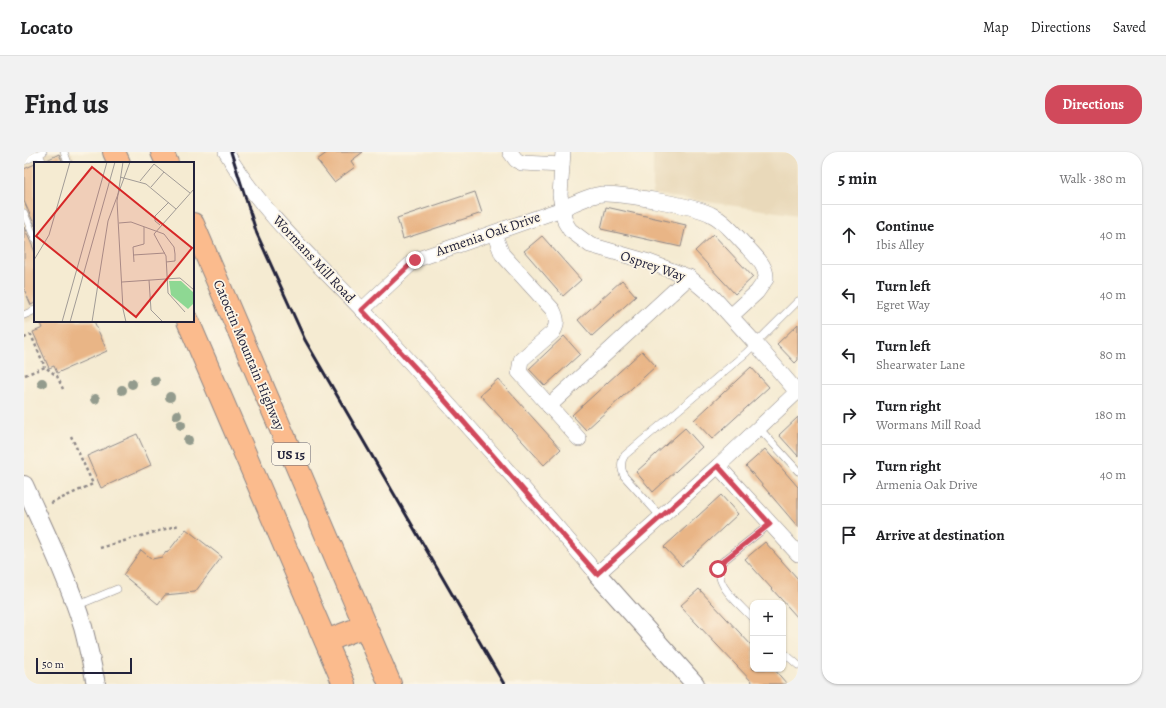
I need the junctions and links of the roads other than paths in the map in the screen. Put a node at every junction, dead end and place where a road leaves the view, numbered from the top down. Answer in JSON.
{"nodes":[{"id":1,"x":64,"y":152,"type":"edge"},
{"id":2,"x":114,"y":152,"type":"edge"},
{"id":3,"x":162,"y":152,"type":"edge"},
{"id":4,"x":226,"y":152,"type":"edge"},
{"id":5,"x":510,"y":152,"type":"edge"},
{"id":6,"x":41,"y":153,"type":"edge"},
{"id":7,"x":562,"y":158,"type":"edge"},
{"id":8,"x":24,"y":161,"type":"edge"},
{"id":9,"x":68,"y":162,"type":"edge"},
{"id":10,"x":119,"y":162,"type":"edge"},
{"id":11,"x":167,"y":162,"type":"edge"},
{"id":12,"x":562,"y":209,"type":"junction"},
{"id":13,"x":24,"y":213,"type":"edge"},
{"id":14,"x":194,"y":226,"type":"edge"},
{"id":15,"x":494,"y":233,"type":"junction"},
{"id":16,"x":34,"y":237,"type":"edge"},
{"id":17,"x":689,"y":277,"type":"junction"},
{"id":18,"x":798,"y":301,"type":"edge"},
{"id":19,"x":362,"y":310,"type":"junction"},
{"id":20,"x":731,"y":316,"type":"junction"},
{"id":21,"x":188,"y":322,"type":"edge"},
{"id":22,"x":756,"y":344,"type":"junction"},
{"id":23,"x":798,"y":392,"type":"edge"},
{"id":24,"x":549,"y":406,"type":"junction"},
{"id":25,"x":758,"y":427,"type":"junction"},
{"id":26,"x":579,"y":439,"type":"dead end"},
{"id":27,"x":718,"y":466,"type":"junction"},
{"id":28,"x":798,"y":471,"type":"edge"},
{"id":29,"x":24,"y":485,"type":"edge"},
{"id":30,"x":661,"y":517,"type":"junction"},
{"id":31,"x":770,"y":524,"type":"junction"},
{"id":32,"x":798,"y":554,"type":"edge"},
{"id":33,"x":597,"y":574,"type":"junction"},
{"id":34,"x":117,"y":589,"type":"dead end"},
{"id":35,"x":76,"y":606,"type":"junction"},
{"id":36,"x":750,"y":616,"type":"edge"},
{"id":37,"x":365,"y":626,"type":"junction"},
{"id":38,"x":326,"y":641,"type":"junction"},
{"id":39,"x":786,"y":655,"type":"edge"},
{"id":40,"x":798,"y":665,"type":"edge"},
{"id":41,"x":96,"y":684,"type":"edge"},
{"id":42,"x":344,"y":684,"type":"edge"},
{"id":43,"x":390,"y":684,"type":"edge"},
{"id":44,"x":695,"y":684,"type":"edge"}],
"edges":[{"from":1,"to":9,"type":"lane"},
{"from":2,"to":10,"type":"highway"},
{"from":3,"to":11,"type":"highway"},
{"from":4,"to":19,"type":"street","name":"Wormans Mill Road"},
{"from":5,"to":7,"type":"street"},
{"from":6,"to":8,"type":"lane"},
{"from":7,"to":12,"type":"street","name":"Osprey Way"},
{"from":12,"to":15,"type":"street","name":"Armenia Oak Drive"},
{"from":12,"to":17,"type":"street","name":"Osprey Way"},
{"from":12,"to":20,"type":"street","name":"Armenia Oak Drive"},
{"from":13,"to":16,"type":"lane"},
{"from":14,"to":37,"type":"highway","name":"Catoctin Mountain Highway","number":"US 15"},
{"from":15,"to":19,"type":"street","name":"Armenia Oak Drive"},
{"from":15,"to":24,"type":"street"},
{"from":17,"to":20,"type":"street","name":"Osprey Way"},
{"from":17,"to":24,"type":"street"},
{"from":18,"to":22,"type":"lane"},
{"from":19,"to":33,"type":"street","name":"Wormans Mill Road"},
{"from":20,"to":22,"type":"street","name":"Osprey Way"},
{"from":21,"to":38,"type":"highway","number":"US 15"},
{"from":22,"to":23,"type":"street","name":"Osprey Way"},
{"from":22,"to":30,"type":"lane"},
{"from":23,"to":25,"type":"street"},
{"from":24,"to":26,"type":"street"},
{"from":25,"to":27,"type":"street"},
{"from":25,"to":28,"type":"lane"},
{"from":27,"to":30,"type":"street"},
{"from":27,"to":31,"type":"street"},
{"from":29,"to":35,"type":"street"},
{"from":30,"to":33,"type":"street"},
{"from":31,"to":32,"type":"street"},
{"from":31,"to":36,"type":"lane"},
{"from":33,"to":44,"type":"street","name":"Wormans Mill Road"},
{"from":34,"to":35,"type":"lane"},
{"from":35,"to":41,"type":"street"},
{"from":37,"to":38,"type":"highway"},
{"from":37,"to":43,"type":"highway","name":"Catoctin Mountain Highway","number":"US 15"},
{"from":38,"to":42,"type":"highway","number":"US 15"},
{"from":39,"to":40,"type":"lane"}]}
